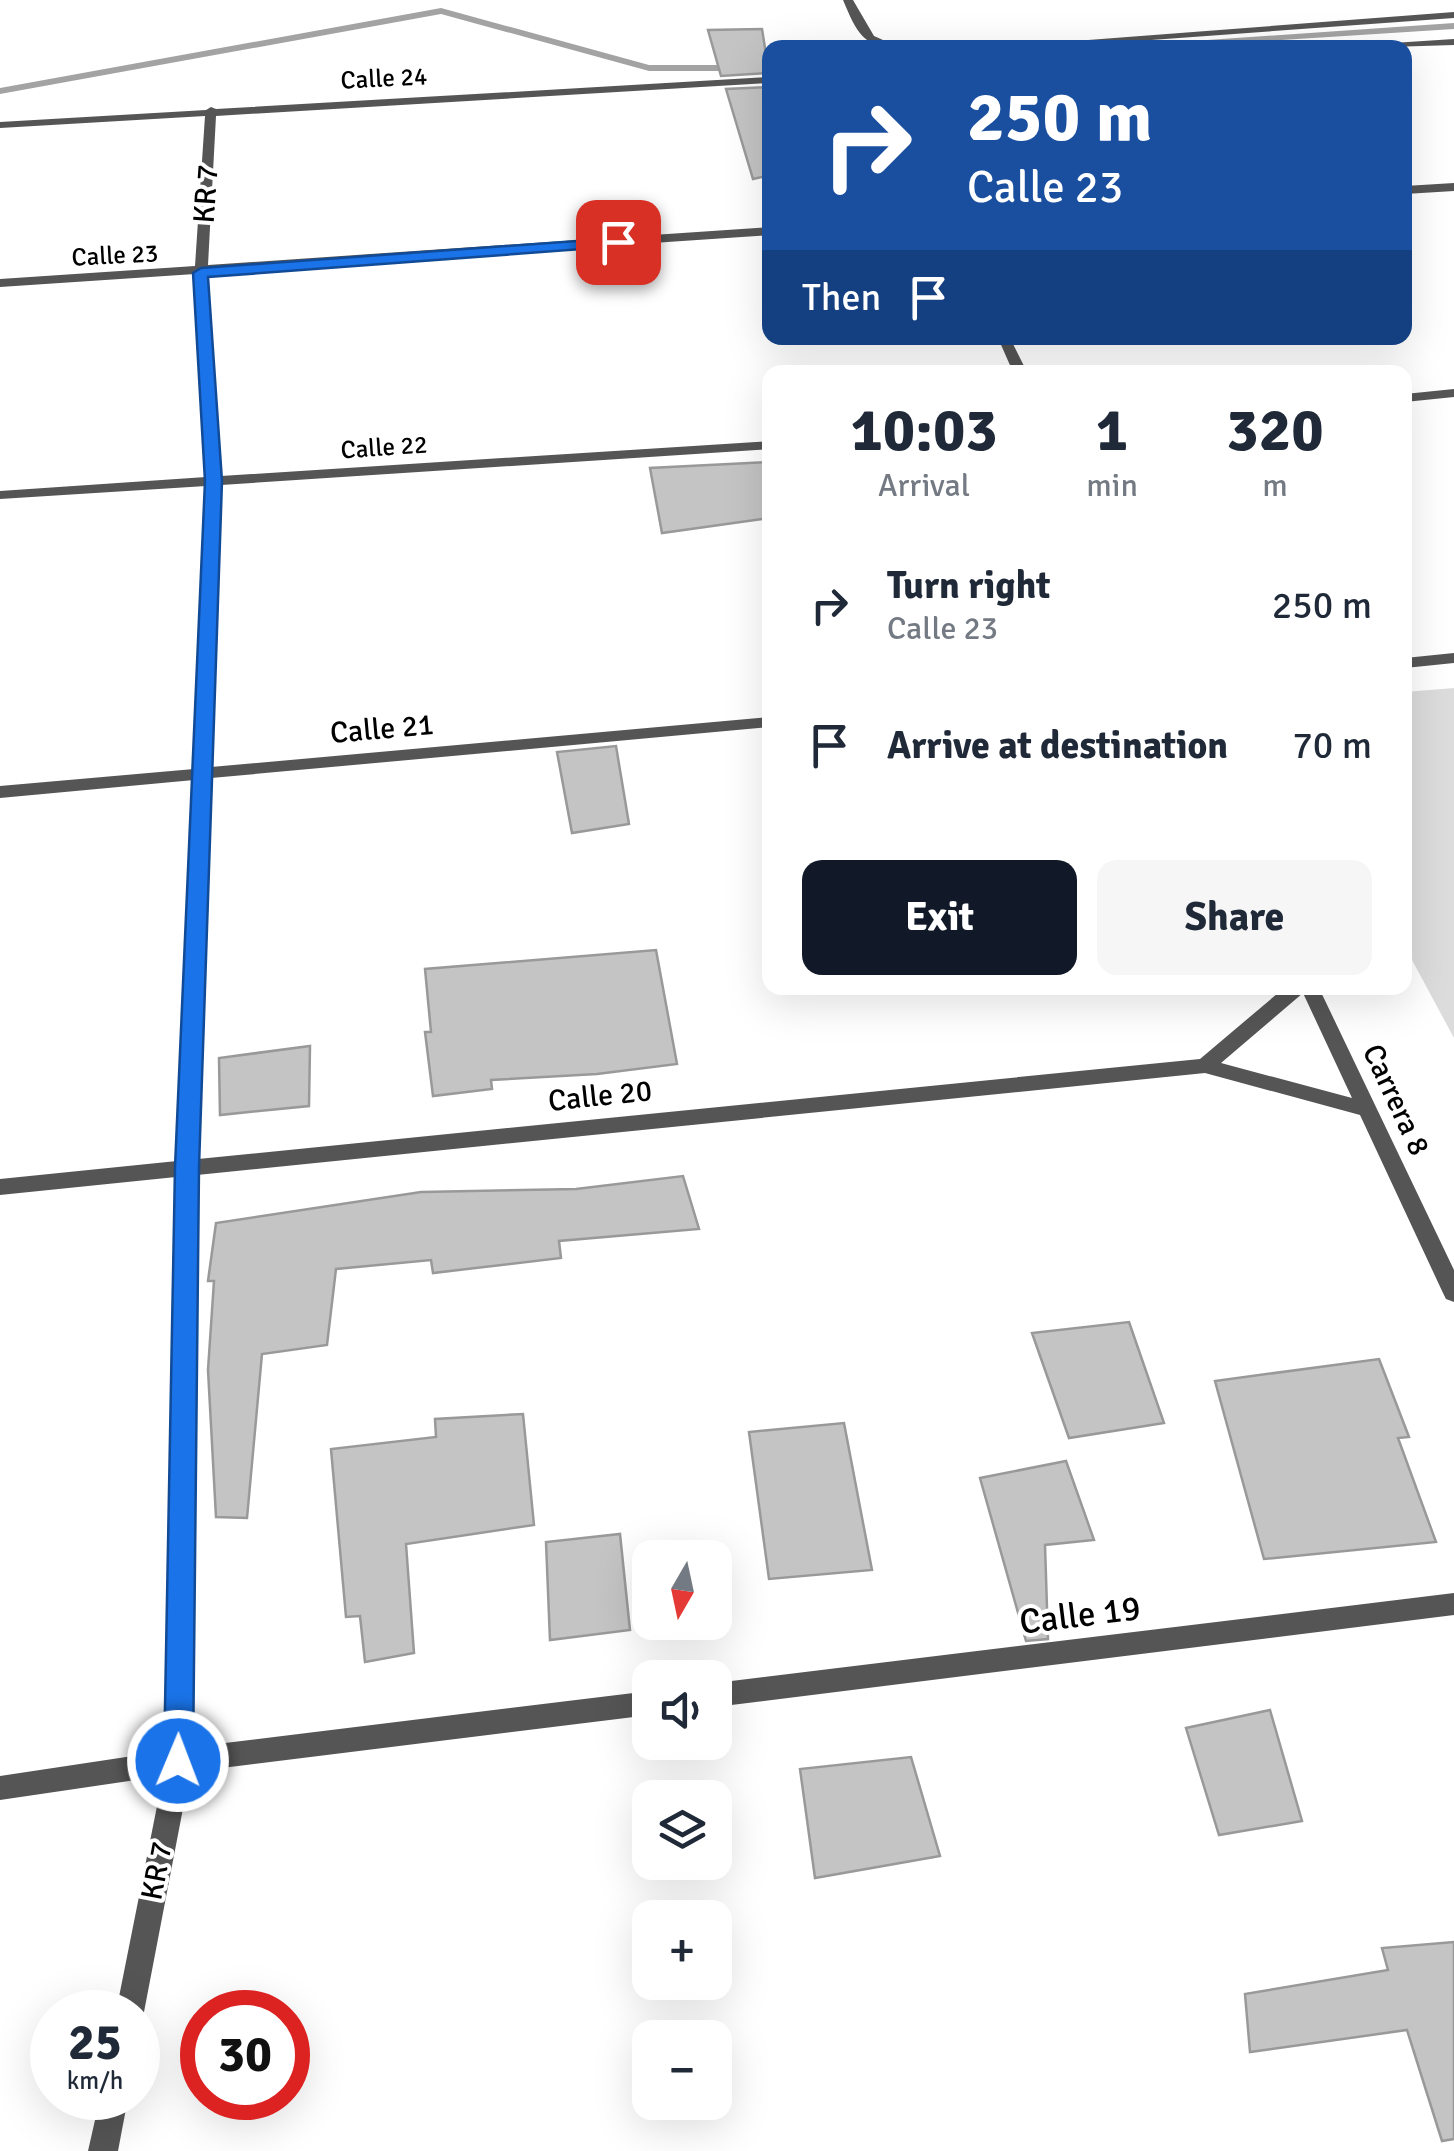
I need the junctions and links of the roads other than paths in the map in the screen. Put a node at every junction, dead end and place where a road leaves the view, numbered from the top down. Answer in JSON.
{"nodes":[{"id":1,"x":848,"y":0,"type":"edge"},
{"id":2,"x":1454,"y":15,"type":"edge"},
{"id":3,"x":874,"y":40,"type":"edge"},
{"id":4,"x":1101,"y":40,"type":"edge"},
{"id":5,"x":1454,"y":42,"type":"edge"},
{"id":6,"x":1412,"y":45,"type":"edge"},
{"id":7,"x":762,"y":80,"type":"edge"},
{"id":8,"x":212,"y":110,"type":"junction"},
{"id":9,"x":0,"y":125,"type":"edge"},
{"id":10,"x":1454,"y":187,"type":"edge"},
{"id":11,"x":1412,"y":190,"type":"edge"},
{"id":12,"x":762,"y":233,"type":"edge"},
{"id":13,"x":201,"y":273,"type":"junction"},
{"id":14,"x":0,"y":283,"type":"edge"},
{"id":15,"x":1454,"y":394,"type":"edge"},
{"id":16,"x":1412,"y":397,"type":"edge"},
{"id":17,"x":762,"y":446,"type":"edge"},
{"id":18,"x":214,"y":481,"type":"junction"},
{"id":19,"x":0,"y":496,"type":"edge"},
{"id":20,"x":1454,"y":658,"type":"edge"},
{"id":21,"x":1412,"y":661,"type":"edge"},
{"id":22,"x":762,"y":723,"type":"edge"},
{"id":23,"x":206,"y":772,"type":"junction"},
{"id":24,"x":0,"y":792,"type":"edge"},
{"id":25,"x":1288,"y":995,"type":"edge"},
{"id":26,"x":1313,"y":995,"type":"edge"},
{"id":27,"x":1206,"y":1066,"type":"junction"},
{"id":28,"x":1368,"y":1110,"type":"junction"},
{"id":29,"x":187,"y":1167,"type":"junction"},
{"id":30,"x":0,"y":1187,"type":"edge"},
{"id":31,"x":1454,"y":1293,"type":"edge"},
{"id":32,"x":1454,"y":1604,"type":"edge"},
{"id":33,"x":732,"y":1693,"type":"edge"},
{"id":34,"x":632,"y":1705,"type":"edge"},
{"id":35,"x":178,"y":1761,"type":"junction"},
{"id":36,"x":0,"y":1788,"type":"edge"},
{"id":37,"x":134,"y":1990,"type":"edge"},
{"id":38,"x":109,"y":2120,"type":"edge"},
{"id":39,"x":103,"y":2151,"type":"edge"}],
"edges":[{"from":1,"to":3,"type":"street"},
{"from":2,"to":4,"type":"street"},
{"from":5,"to":6,"type":"street"},
{"from":7,"to":8,"type":"street","name":"Calle 24"},
{"from":8,"to":9,"type":"street","name":"Calle 24"},
{"from":8,"to":13,"type":"street","name":"KR 7"},
{"from":10,"to":11,"type":"street"},
{"from":12,"to":13,"type":"street","name":"Calle 23"},
{"from":13,"to":14,"type":"street","name":"Calle 23"},
{"from":13,"to":18,"type":"street","name":"KR 7"},
{"from":15,"to":16,"type":"street"},
{"from":17,"to":18,"type":"street","name":"Calle 22"},
{"from":18,"to":19,"type":"street","name":"Calle 22"},
{"from":18,"to":23,"type":"street","name":"KR 7"},
{"from":20,"to":21,"type":"street"},
{"from":22,"to":23,"type":"street","name":"Calle 21"},
{"from":23,"to":24,"type":"street","name":"Calle 21"},
{"from":23,"to":29,"type":"street","name":"KR 7"},
{"from":25,"to":27,"type":"street"},
{"from":26,"to":28,"type":"street","name":"Carrera 8"},
{"from":27,"to":28,"type":"street","name":"Calle 20"},
{"from":27,"to":29,"type":"street","name":"Calle 20"},
{"from":28,"to":31,"type":"street","name":"Carrera 8"},
{"from":29,"to":30,"type":"street","name":"Calle 20"},
{"from":29,"to":35,"type":"street","name":"KR 7"},
{"from":32,"to":33,"type":"street","name":"Calle 19"},
{"from":34,"to":35,"type":"street"},
{"from":35,"to":36,"type":"street"},
{"from":35,"to":37,"type":"street","name":"KR 7"},
{"from":38,"to":39,"type":"street"}]}
